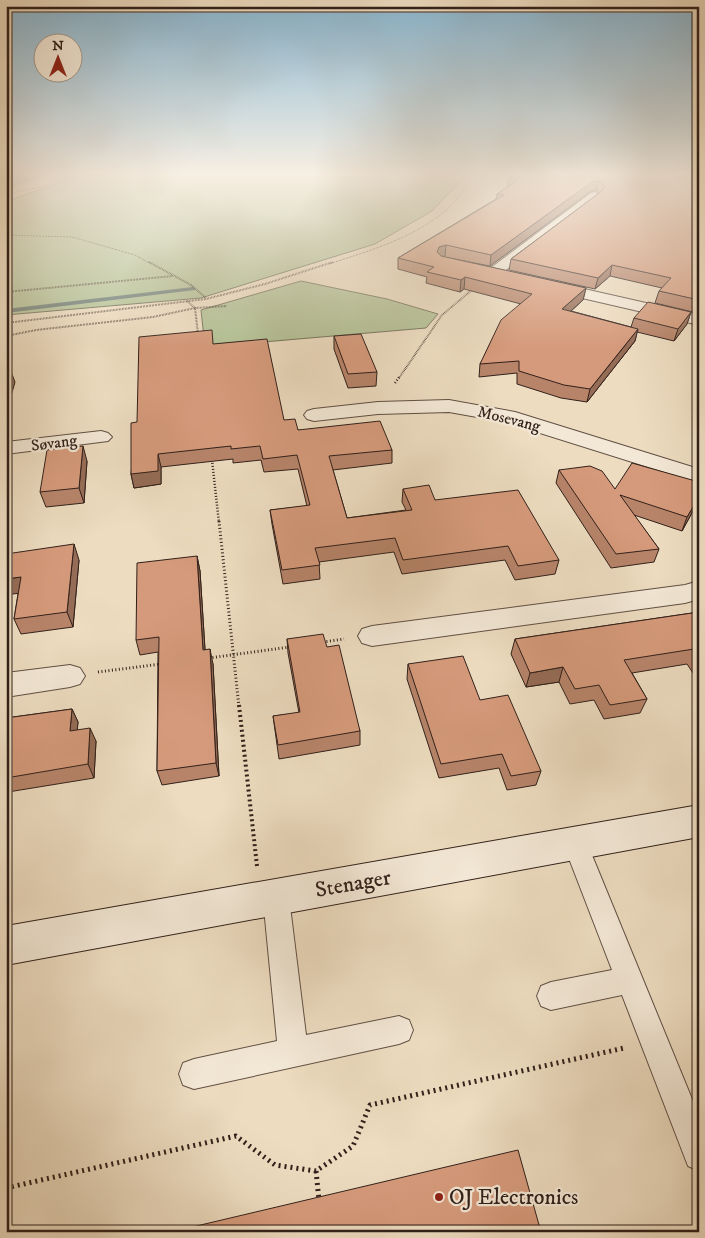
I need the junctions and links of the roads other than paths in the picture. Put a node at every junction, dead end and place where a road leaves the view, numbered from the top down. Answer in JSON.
{"nodes":[{"id":1,"x":549,"y":231,"type":"edge"},
{"id":2,"x":474,"y":269,"type":"edge"},
{"id":3,"x":494,"y":273,"type":"junction"},
{"id":4,"x":512,"y":278,"type":"edge"},
{"id":5,"x":531,"y":282,"type":"edge"},
{"id":6,"x":699,"y":320,"type":"edge"},
{"id":7,"x":314,"y":415,"type":"dead end"},
{"id":8,"x":101,"y":437,"type":"dead end"},
{"id":9,"x":6,"y":448,"type":"edge"},
{"id":10,"x":699,"y":476,"type":"edge"},
{"id":11,"x":699,"y":590,"type":"edge"},
{"id":12,"x":372,"y":636,"type":"road end"},
{"id":13,"x":70,"y":676,"type":"road end"},
{"id":14,"x":6,"y":685,"type":"edge"},
{"id":15,"x":699,"y":821,"type":"edge"},
{"id":16,"x":575,"y":843,"type":"junction"},
{"id":17,"x":268,"y":899,"type":"junction"},
{"id":18,"x":6,"y":946,"type":"edge"},
{"id":19,"x":629,"y":980,"type":"junction"},
{"id":20,"x":551,"y":996,"type":"dead end"},
{"id":21,"x":399,"y":1030,"type":"dead end"},
{"id":22,"x":293,"y":1051,"type":"junction"},
{"id":23,"x":194,"y":1074,"type":"dead end"},
{"id":24,"x":699,"y":1155,"type":"edge"}],
"edges":[{"from":1,"to":3,"type":"street"},
{"from":2,"to":3,"type":"street"},
{"from":3,"to":4,"type":"street"},
{"from":5,"to":6,"type":"street"},
{"from":7,"to":10,"type":"street","name":"Mosevang"},
{"from":8,"to":9,"type":"street","name":"Søvang"},
{"from":11,"to":12,"type":"street"},
{"from":13,"to":14,"type":"street"},
{"from":15,"to":16,"type":"street","name":"Stenager"},
{"from":16,"to":17,"type":"street","name":"Stenager"},
{"from":16,"to":19,"type":"lane"},
{"from":17,"to":18,"type":"street","name":"Stenager"},
{"from":17,"to":22,"type":"lane"},
{"from":19,"to":20,"type":"lane"},
{"from":19,"to":24,"type":"lane"},
{"from":21,"to":22,"type":"lane"},
{"from":22,"to":23,"type":"lane"}]}
